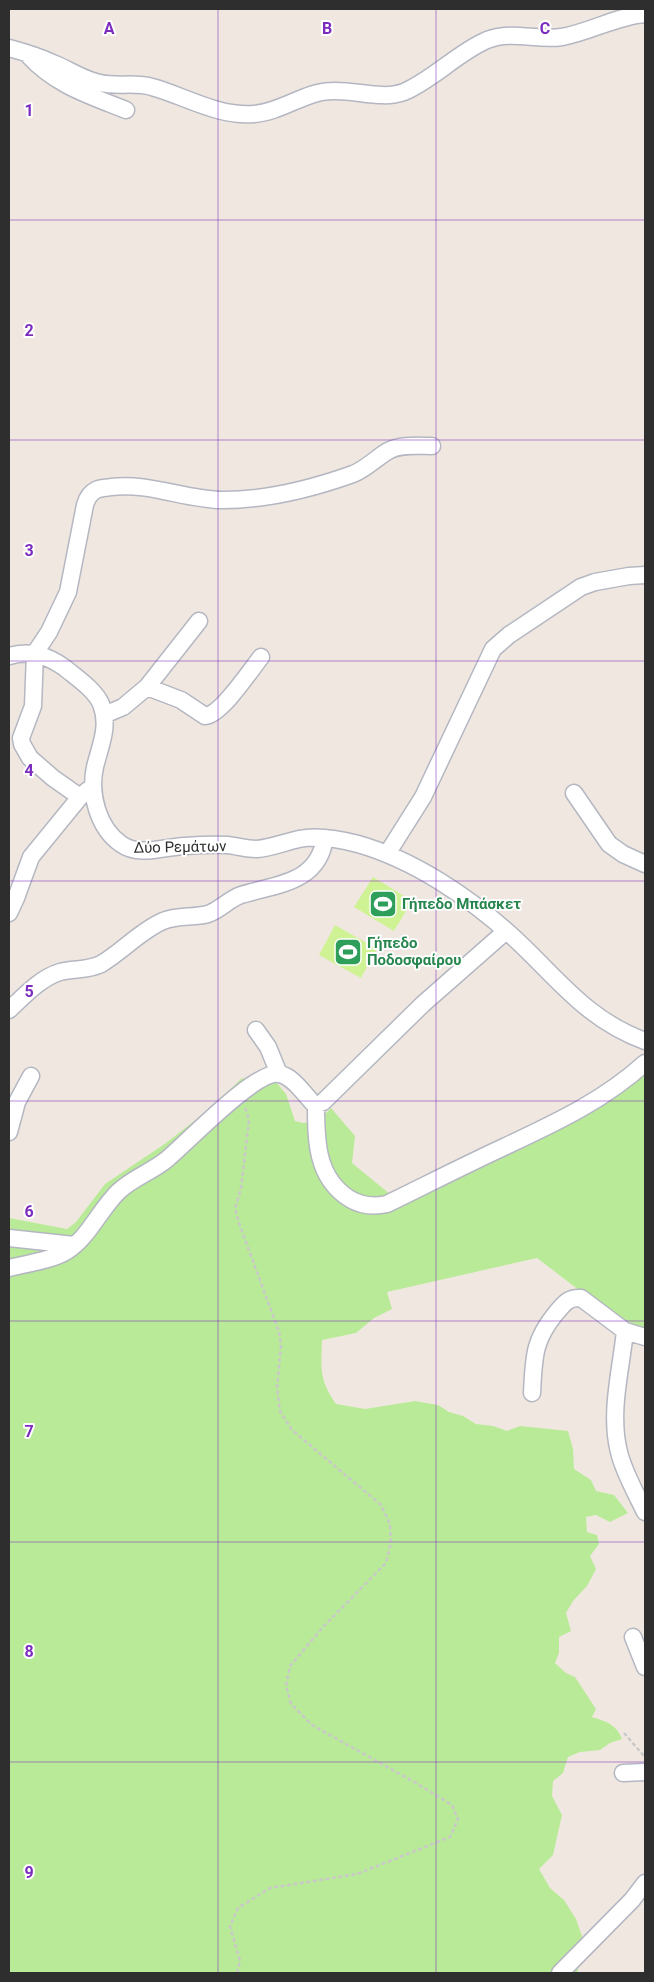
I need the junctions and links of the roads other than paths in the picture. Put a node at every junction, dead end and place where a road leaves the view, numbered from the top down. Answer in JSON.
{"nodes":[{"id":1,"x":641,"y":12,"type":"edge"},
{"id":2,"x":9,"y":48,"type":"edge"},
{"id":3,"x":26,"y":53,"type":"junction"},
{"id":4,"x":126,"y":110,"type":"dead end"},
{"id":5,"x":432,"y":446,"type":"dead end"},
{"id":6,"x":645,"y":575,"type":"edge"},
{"id":7,"x":199,"y":621,"type":"dead end"},
{"id":8,"x":35,"y":653,"type":"junction"},
{"id":9,"x":9,"y":656,"type":"edge"},
{"id":10,"x":261,"y":657,"type":"dead end"},
{"id":11,"x":147,"y":687,"type":"junction"},
{"id":12,"x":104,"y":715,"type":"junction"},
{"id":13,"x":25,"y":727,"type":"junction"},
{"id":14,"x":9,"y":734,"type":"edge"},
{"id":15,"x":94,"y":786,"type":"junction"},
{"id":16,"x":574,"y":793,"type":"dead end"},
{"id":17,"x":80,"y":797,"type":"junction"},
{"id":18,"x":325,"y":838,"type":"junction"},
{"id":19,"x":387,"y":854,"type":"junction"},
{"id":20,"x":645,"y":864,"type":"edge"},
{"id":21,"x":9,"y":913,"type":"edge"},
{"id":22,"x":506,"y":931,"type":"junction"},
{"id":23,"x":9,"y":1010,"type":"edge"},
{"id":24,"x":256,"y":1030,"type":"dead end"},
{"id":25,"x":645,"y":1041,"type":"edge"},
{"id":26,"x":645,"y":1063,"type":"edge"},
{"id":27,"x":280,"y":1074,"type":"junction"},
{"id":28,"x":31,"y":1076,"type":"dead end"},
{"id":29,"x":316,"y":1105,"type":"junction"},
{"id":30,"x":9,"y":1132,"type":"edge"},
{"id":31,"x":9,"y":1238,"type":"edge"},
{"id":32,"x":74,"y":1245,"type":"junction"},
{"id":33,"x":9,"y":1268,"type":"edge"},
{"id":34,"x":625,"y":1331,"type":"junction"},
{"id":35,"x":645,"y":1337,"type":"edge"},
{"id":36,"x":532,"y":1393,"type":"dead end"},
{"id":37,"x":645,"y":1512,"type":"edge"},
{"id":38,"x":633,"y":1637,"type":"dead end"},
{"id":39,"x":645,"y":1667,"type":"edge"},
{"id":40,"x":645,"y":1772,"type":"edge"},
{"id":41,"x":624,"y":1773,"type":"dead end"},
{"id":42,"x":645,"y":1883,"type":"edge"},
{"id":43,"x":560,"y":1973,"type":"edge"}],
"edges":[{"from":1,"to":3,"type":"street"},
{"from":2,"to":3,"type":"street"},
{"from":3,"to":4,"type":"street"},
{"from":5,"to":8,"type":"street"},
{"from":6,"to":19,"type":"street"},
{"from":7,"to":11,"type":"street"},
{"from":8,"to":9,"type":"street"},
{"from":8,"to":12,"type":"street"},
{"from":8,"to":13,"type":"street"},
{"from":10,"to":11,"type":"street"},
{"from":11,"to":12,"type":"street"},
{"from":12,"to":15,"type":"street","name":"Δύο Ρεμάτων"},
{"from":13,"to":14,"type":"street"},
{"from":13,"to":17,"type":"street"},
{"from":15,"to":17,"type":"street"},
{"from":15,"to":18,"type":"street","name":"Δύο Ρεμάτων"},
{"from":16,"to":20,"type":"street"},
{"from":17,"to":21,"type":"street"},
{"from":18,"to":19,"type":"street","name":"Δύο Ρεμάτων"},
{"from":18,"to":23,"type":"street"},
{"from":19,"to":22,"type":"street","name":"Δύο Ρεμάτων"},
{"from":22,"to":25,"type":"street","name":"Δύο Ρεμάτων"},
{"from":22,"to":29,"type":"street"},
{"from":24,"to":27,"type":"street"},
{"from":26,"to":29,"type":"street"},
{"from":27,"to":29,"type":"street"},
{"from":27,"to":32,"type":"street"},
{"from":28,"to":30,"type":"street"},
{"from":31,"to":32,"type":"street"},
{"from":32,"to":33,"type":"street"},
{"from":34,"to":35,"type":"street"},
{"from":34,"to":36,"type":"street"},
{"from":34,"to":37,"type":"street"},
{"from":38,"to":39,"type":"street"},
{"from":40,"to":41,"type":"street"},
{"from":42,"to":43,"type":"street"}]}
